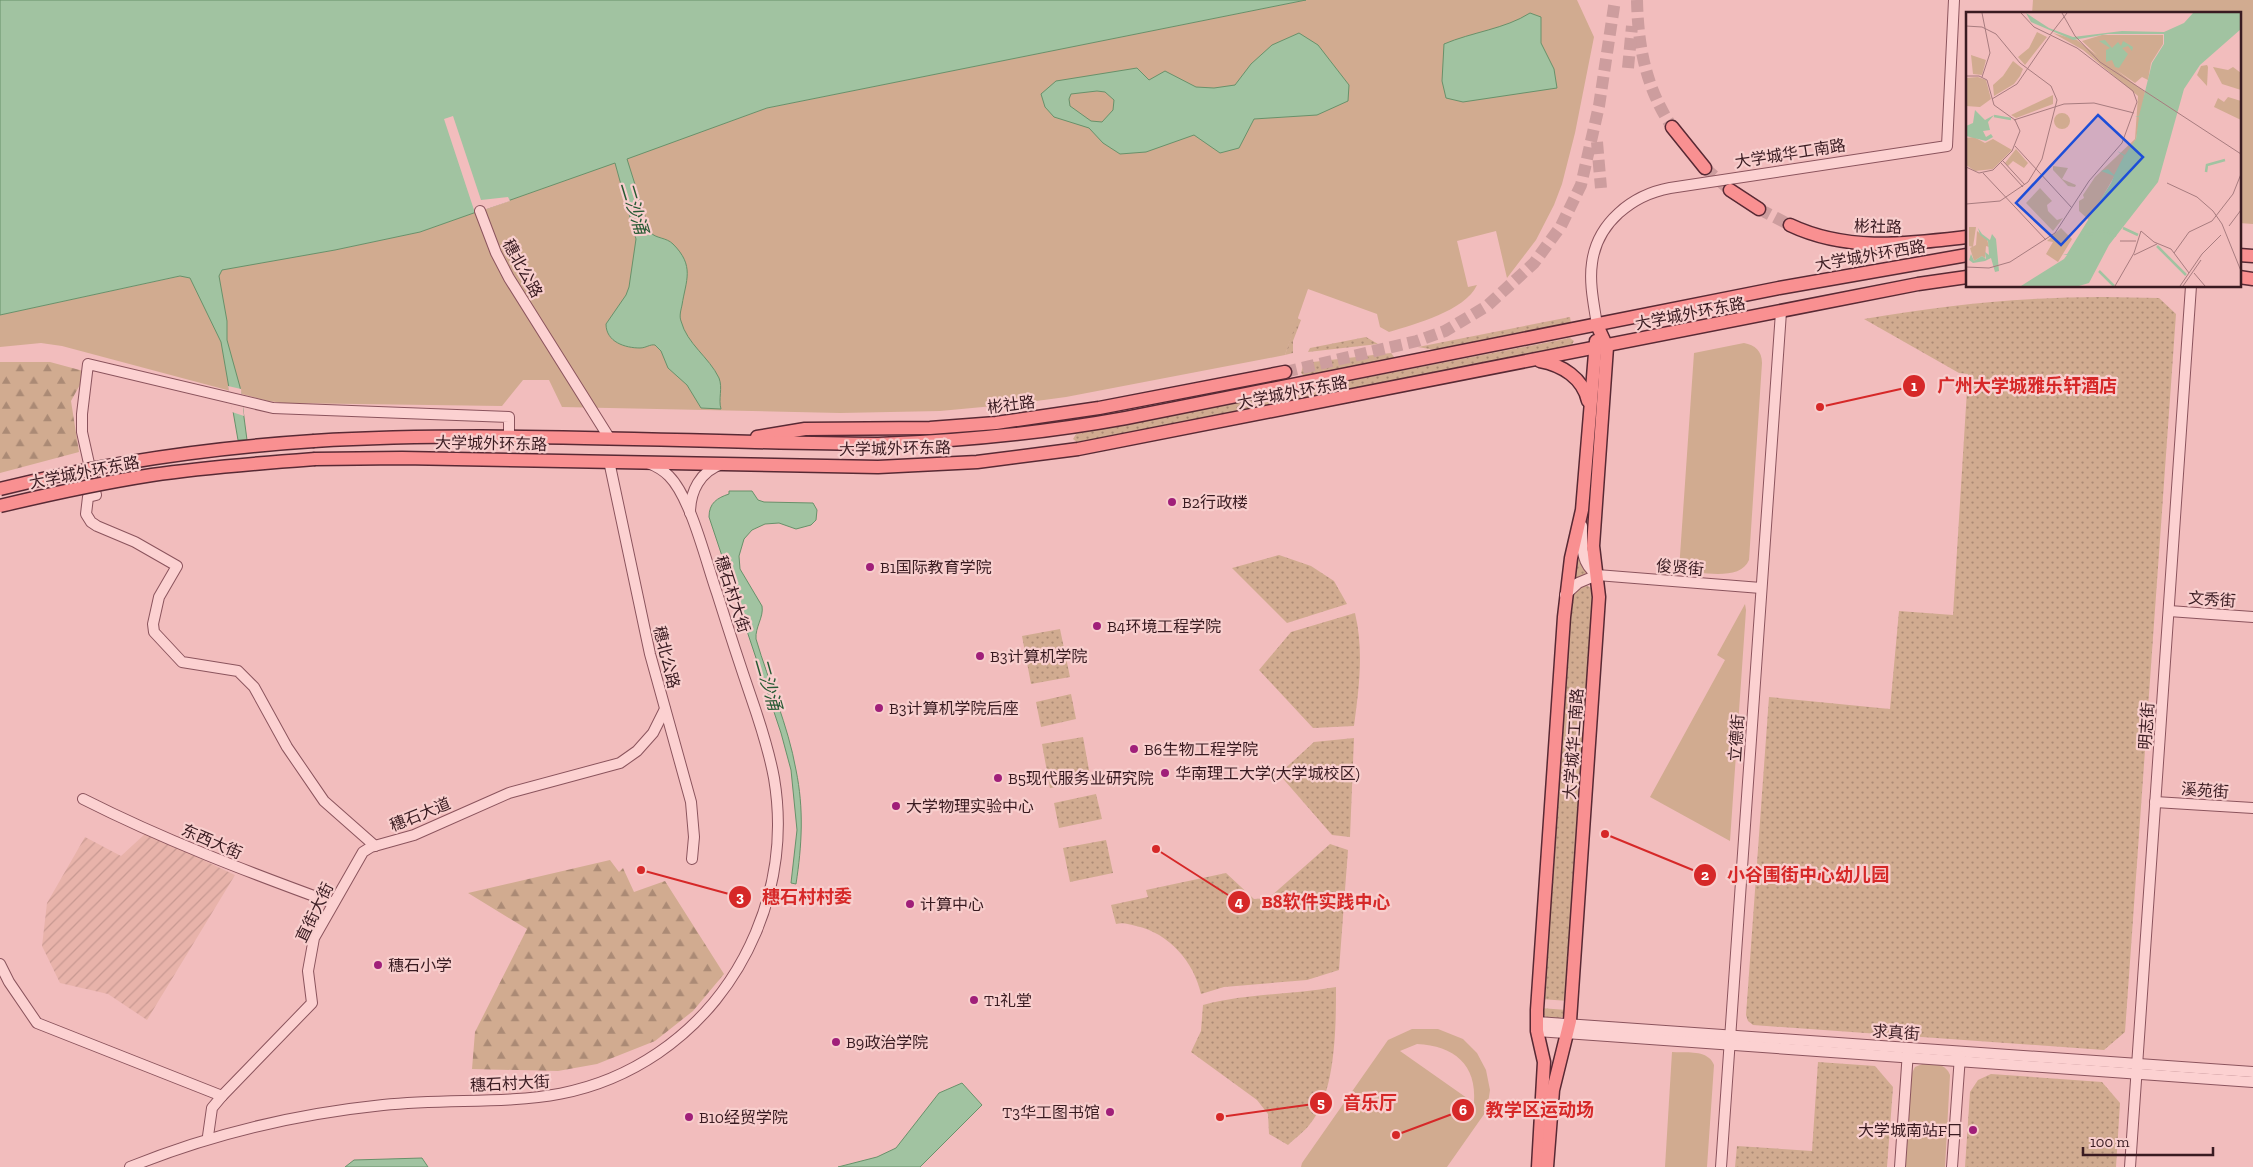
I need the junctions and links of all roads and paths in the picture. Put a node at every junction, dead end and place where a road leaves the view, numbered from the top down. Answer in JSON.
{"nodes":[{"id":1,"x":1954,"y":0,"type":"edge"},
{"id":2,"x":1672,"y":127,"type":"tunnel mouth"},
{"id":3,"x":1705,"y":168,"type":"tunnel mouth"},
{"id":4,"x":1730,"y":190,"type":"tunnel mouth"},
{"id":5,"x":1759,"y":209,"type":"tunnel mouth"},
{"id":6,"x":480,"y":211,"type":"dead end"},
{"id":7,"x":1790,"y":225,"type":"tunnel mouth"},
{"id":8,"x":1966,"y":237,"type":"edge"},
{"id":9,"x":1966,"y":255,"type":"edge"},
{"id":10,"x":2240,"y":255,"type":"edge"},
{"id":11,"x":2253,"y":256,"type":"edge"},
{"id":12,"x":1966,"y":277,"type":"edge"},
{"id":13,"x":2240,"y":277,"type":"edge"},
{"id":14,"x":2253,"y":278,"type":"edge"},
{"id":15,"x":1779,"y":288,"type":"joint"},
{"id":16,"x":2191,"y":288,"type":"edge"},
{"id":17,"x":1781,"y":312,"type":"junction"},
{"id":18,"x":1597,"y":324,"type":"junction"},
{"id":19,"x":1601,"y":348,"type":"junction"},
{"id":20,"x":1532,"y":360,"type":"junction"},
{"id":21,"x":1285,"y":372,"type":"tunnel mouth"},
{"id":22,"x":1590,"y":413,"type":"junction"},
{"id":23,"x":1067,"y":428,"type":"junction"},
{"id":24,"x":509,"y":437,"type":"junction"},
{"id":25,"x":610,"y":438,"type":"junction"},
{"id":26,"x":740,"y":441,"type":"junction"},
{"id":27,"x":899,"y":443,"type":"junction"},
{"id":28,"x":1072,"y":450,"type":"junction"},
{"id":29,"x":609,"y":461,"type":"junction"},
{"id":30,"x":645,"y":462,"type":"junction"},
{"id":31,"x":724,"y":464,"type":"junction"},
{"id":32,"x":900,"y":466,"type":"junction"},
{"id":33,"x":0,"y":488,"type":"edge"},
{"id":34,"x":0,"y":506,"type":"edge"},
{"id":35,"x":1582,"y":510,"type":"junction"},
{"id":36,"x":690,"y":514,"type":"junction"},
{"id":37,"x":1597,"y":575,"type":"junction"},
{"id":38,"x":1762,"y":588,"type":"junction"},
{"id":39,"x":1565,"y":596,"type":"junction"},
{"id":40,"x":2168,"y":611,"type":"junction"},
{"id":41,"x":2253,"y":617,"type":"edge"},
{"id":42,"x":665,"y":709,"type":"junction"},
{"id":43,"x":83,"y":799,"type":"dead end"},
{"id":44,"x":2155,"y":802,"type":"junction"},
{"id":45,"x":2253,"y":808,"type":"edge"},
{"id":46,"x":375,"y":846,"type":"junction"},
{"id":47,"x":692,"y":859,"type":"dead end"},
{"id":48,"x":333,"y":903,"type":"junction"},
{"id":49,"x":0,"y":964,"type":"edge"},
{"id":50,"x":1537,"y":1026,"type":"junction"},
{"id":51,"x":1569,"y":1029,"type":"junction"},
{"id":52,"x":1730,"y":1040,"type":"junction"},
{"id":53,"x":1908,"y":1052,"type":"junction"},
{"id":54,"x":1960,"y":1056,"type":"junction"},
{"id":55,"x":2137,"y":1068,"type":"junction"},
{"id":56,"x":2253,"y":1072,"type":"edge"},
{"id":57,"x":2253,"y":1082,"type":"edge"},
{"id":58,"x":222,"y":1096,"type":"junction"},
{"id":59,"x":208,"y":1136,"type":"dead end"},
{"id":60,"x":130,"y":1167,"type":"edge"},
{"id":61,"x":1538,"y":1167,"type":"edge"},
{"id":62,"x":1548,"y":1167,"type":"edge"},
{"id":63,"x":1721,"y":1167,"type":"edge"},
{"id":64,"x":1900,"y":1167,"type":"edge"},
{"id":65,"x":1952,"y":1167,"type":"edge"},
{"id":66,"x":2130,"y":1167,"type":"edge"}],
"edges":[{"from":1,"to":18,"type":"street","name":"大学城华工南路"},
{"from":2,"to":3,"type":"main road"},
{"from":4,"to":5,"type":"main road"},
{"from":6,"to":25,"type":"street","name":"穗北公路"},
{"from":7,"to":8,"type":"main road","name":"彬社路"},
{"from":9,"to":15,"type":"main road","name":"大学城外环西路"},
{"from":10,"to":11,"type":"main road"},
{"from":12,"to":17,"type":"main road"},
{"from":13,"to":14,"type":"main road"},
{"from":15,"to":18,"type":"main road","name":"大学城外环东路"},
{"from":16,"to":40,"type":"street","name":"明志街"},
{"from":17,"to":19,"type":"main road","name":"大学城外环东路"},
{"from":17,"to":38,"type":"street","name":"立德街"},
{"from":18,"to":19,"type":"main road","name":"大学城华工南路"},
{"from":18,"to":23,"type":"main road","name":"大学城外环东路"},
{"from":19,"to":20,"type":"main road","name":"大学城外环东路"},
{"from":19,"to":22,"type":"main road","name":"大学城华工南路"},
{"from":19,"to":37,"type":"main road","name":"大学城华工南路"},
{"from":20,"to":22,"type":"main road"},
{"from":20,"to":28,"type":"main road","name":"大学城外环东路"},
{"from":21,"to":26,"type":"main road","name":"彬社路"},
{"from":22,"to":35,"type":"main road","name":"大学城华工南路"},
{"from":23,"to":27,"type":"main road","name":"大学城外环东路"},
{"from":23,"to":28,"type":"main road"},
{"from":24,"to":25,"type":"main road","name":"大学城外环东路"},
{"from":24,"to":33,"type":"main road","name":"大学城外环东路","bridge":true},
{"from":24,"to":46,"type":"street","name":"穗石大道"},
{"from":25,"to":26,"type":"main road","name":"大学城外环东路"},
{"from":26,"to":27,"type":"main road","name":"大学城外环东路"},
{"from":27,"to":32,"type":"main road"},
{"from":28,"to":32,"type":"main road","name":"大学城外环东路"},
{"from":29,"to":30,"type":"main road","name":"大学城外环东路"},
{"from":29,"to":34,"type":"main road","name":"大学城外环东路","bridge":true},
{"from":29,"to":42,"type":"street","name":"穗北公路"},
{"from":30,"to":31,"type":"main road","name":"大学城外环东路"},
{"from":30,"to":36,"type":"street","name":"穗石村大街"},
{"from":31,"to":32,"type":"main road","name":"大学城外环东路"},
{"from":31,"to":36,"type":"street","name":"穗石村大街"},
{"from":35,"to":37,"type":"street"},
{"from":35,"to":39,"type":"main road","name":"大学城华工南路"},
{"from":36,"to":60,"type":"street","name":"穗石村大街"},
{"from":37,"to":38,"type":"street","name":"俊贤街"},
{"from":37,"to":39,"type":"street"},
{"from":37,"to":51,"type":"main road","name":"大学城华工南路"},
{"from":38,"to":52,"type":"street","name":"立德街"},
{"from":39,"to":50,"type":"main road","name":"大学城华工南路"},
{"from":40,"to":41,"type":"street","name":"文秀街"},
{"from":40,"to":44,"type":"street","name":"明志街"},
{"from":42,"to":46,"type":"street","name":"穗石大道"},
{"from":42,"to":47,"type":"street","name":"穗北公路"},
{"from":43,"to":48,"type":"street","name":"东西大街"},
{"from":44,"to":45,"type":"street","name":"溪苑街"},
{"from":44,"to":55,"type":"street","name":"明志街"},
{"from":46,"to":48,"type":"street","name":"直街大街"},
{"from":48,"to":58,"type":"street","name":"直街大街"},
{"from":49,"to":58,"type":"street"},
{"from":50,"to":51,"type":"street","name":"求真街"},
{"from":50,"to":61,"type":"main road","name":"大学城华工南路"},
{"from":51,"to":52,"type":"street","name":"求真街"},
{"from":51,"to":62,"type":"main road","name":"大学城华工南路"},
{"from":52,"to":53,"type":"street","name":"求真街"},
{"from":52,"to":63,"type":"street","name":"立德街"},
{"from":53,"to":54,"type":"street","name":"求真街"},
{"from":53,"to":64,"type":"street"},
{"from":54,"to":55,"type":"street","name":"求真街"},
{"from":54,"to":65,"type":"street"},
{"from":55,"to":56,"type":"street","name":"求真街"},
{"from":55,"to":57,"type":"street","name":"求真街"},
{"from":55,"to":66,"type":"street","name":"明志街"},
{"from":58,"to":59,"type":"street"}]}
